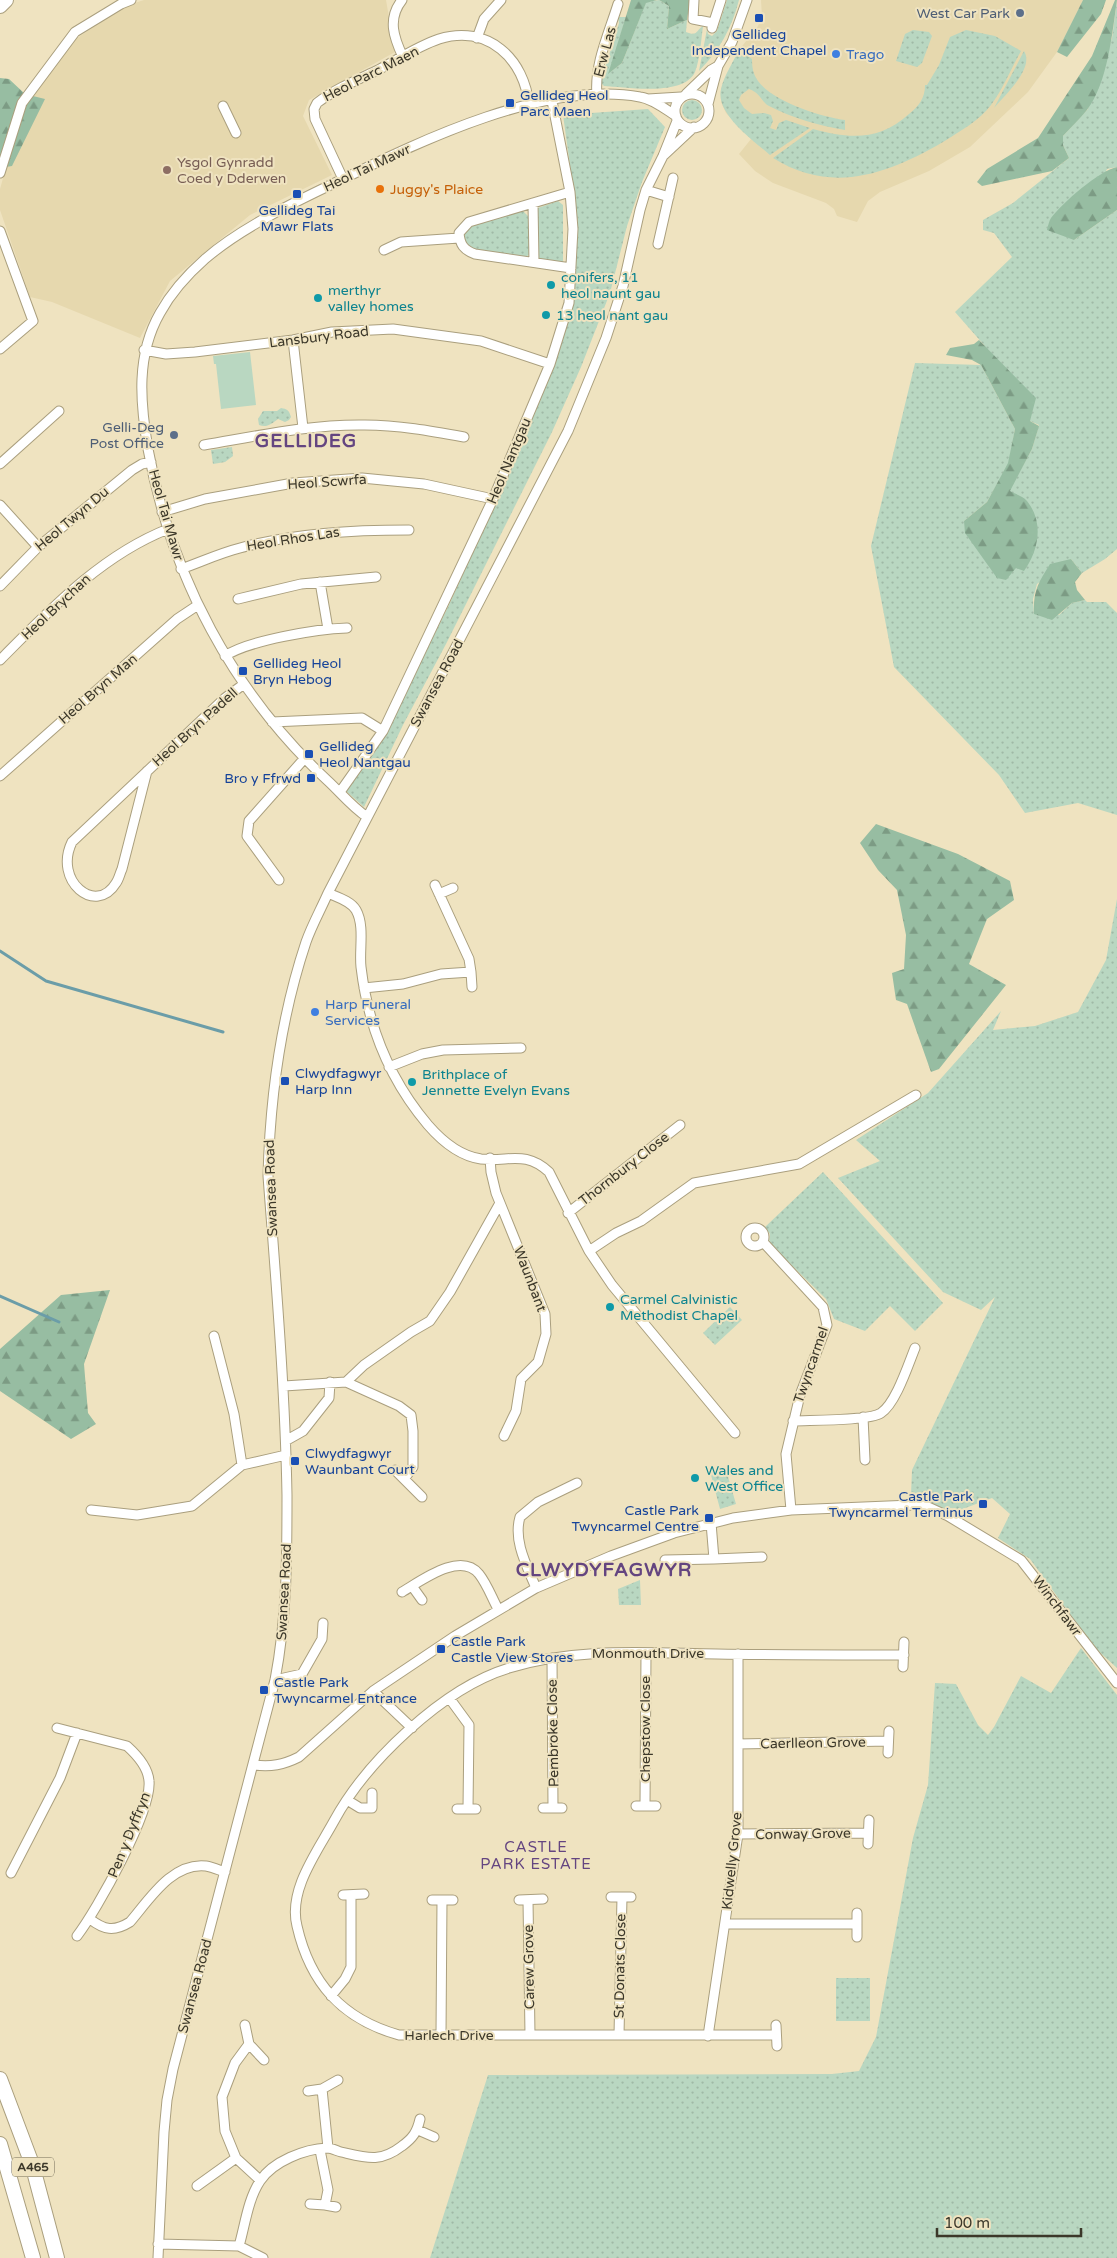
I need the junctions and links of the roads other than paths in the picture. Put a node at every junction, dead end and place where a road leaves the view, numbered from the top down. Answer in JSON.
{"nodes":[{"id":1,"x":6,"y":0,"type":"edge"},
{"id":2,"x":131,"y":0,"type":"edge"},
{"id":3,"x":402,"y":0,"type":"edge"},
{"id":4,"x":501,"y":0,"type":"edge"},
{"id":5,"x":694,"y":0,"type":"edge"},
{"id":6,"x":721,"y":0,"type":"edge"},
{"id":7,"x":747,"y":0,"type":"edge"},
{"id":8,"x":0,"y":6,"type":"edge"},
{"id":9,"x":620,"y":8,"type":"dead end"},
{"id":10,"x":477,"y":38,"type":"junction"},
{"id":11,"x":403,"y":57,"type":"junction"},
{"id":12,"x":718,"y":66,"type":"junction"},
{"id":13,"x":597,"y":95,"type":"junction"},
{"id":14,"x":683,"y":96,"type":"junction"},
{"id":15,"x":648,"y":99,"type":"junction"},
{"id":16,"x":552,"y":101,"type":"junction"},
{"id":17,"x":708,"y":104,"type":"junction"},
{"id":18,"x":223,"y":106,"type":"dead end"},
{"id":19,"x":529,"y":106,"type":"junction"},
{"id":20,"x":676,"y":118,"type":"junction"},
{"id":21,"x":694,"y":128,"type":"junction"},
{"id":22,"x":236,"y":133,"type":"dead end"},
{"id":23,"x":664,"y":156,"type":"junction"},
{"id":24,"x":0,"y":173,"type":"edge"},
{"id":25,"x":673,"y":178,"type":"dead end"},
{"id":26,"x":343,"y":179,"type":"junction"},
{"id":27,"x":646,"y":190,"type":"junction"},
{"id":28,"x":570,"y":192,"type":"junction"},
{"id":29,"x":669,"y":197,"type":"junction"},
{"id":30,"x":533,"y":203,"type":"junction"},
{"id":31,"x":0,"y":231,"type":"edge"},
{"id":32,"x":459,"y":238,"type":"junction"},
{"id":33,"x":658,"y":244,"type":"dead end"},
{"id":34,"x":384,"y":250,"type":"dead end"},
{"id":35,"x":534,"y":262,"type":"junction"},
{"id":36,"x":572,"y":268,"type":"junction"},
{"id":37,"x":293,"y":340,"type":"junction"},
{"id":38,"x":0,"y":348,"type":"edge"},
{"id":39,"x":144,"y":350,"type":"junction"},
{"id":40,"x":550,"y":364,"type":"junction"},
{"id":41,"x":60,"y":411,"type":"dead end"},
{"id":42,"x":303,"y":428,"type":"junction"},
{"id":43,"x":464,"y":437,"type":"dead end"},
{"id":44,"x":204,"y":445,"type":"dead end"},
{"id":45,"x":151,"y":462,"type":"junction"},
{"id":46,"x":0,"y":464,"type":"edge"},
{"id":47,"x":493,"y":499,"type":"junction"},
{"id":48,"x":2,"y":511,"type":"edge"},
{"id":49,"x":162,"y":512,"type":"junction"},
{"id":50,"x":168,"y":530,"type":"junction"},
{"id":51,"x":409,"y":530,"type":"dead end"},
{"id":52,"x":38,"y":547,"type":"junction"},
{"id":53,"x":181,"y":569,"type":"junction"},
{"id":54,"x":376,"y":577,"type":"dead end"},
{"id":55,"x":320,"y":582,"type":"junction"},
{"id":56,"x":0,"y":586,"type":"edge"},
{"id":57,"x":238,"y":599,"type":"dead end"},
{"id":58,"x":198,"y":605,"type":"junction"},
{"id":59,"x":347,"y":628,"type":"dead end"},
{"id":60,"x":328,"y":629,"type":"junction"},
{"id":61,"x":225,"y":656,"type":"junction"},
{"id":62,"x":0,"y":660,"type":"edge"},
{"id":63,"x":244,"y":684,"type":"junction"},
{"id":64,"x":272,"y":722,"type":"junction"},
{"id":65,"x":383,"y":731,"type":"junction"},
{"id":66,"x":304,"y":759,"type":"junction"},
{"id":67,"x":147,"y":771,"type":"junction"},
{"id":68,"x":0,"y":776,"type":"edge"},
{"id":69,"x":340,"y":792,"type":"junction"},
{"id":70,"x":366,"y":817,"type":"junction"},
{"id":71,"x":279,"y":880,"type":"dead end"},
{"id":72,"x":435,"y":885,"type":"dead end"},
{"id":73,"x":453,"y":888,"type":"dead end"},
{"id":74,"x":328,"y":893,"type":"junction"},
{"id":75,"x":439,"y":894,"type":"junction"},
{"id":76,"x":471,"y":972,"type":"junction"},
{"id":77,"x":472,"y":987,"type":"dead end"},
{"id":78,"x":364,"y":988,"type":"junction"},
{"id":79,"x":521,"y":1048,"type":"dead end"},
{"id":80,"x":389,"y":1067,"type":"junction"},
{"id":81,"x":916,"y":1095,"type":"dead end"},
{"id":82,"x":680,"y":1125,"type":"dead end"},
{"id":83,"x":490,"y":1158,"type":"junction"},
{"id":84,"x":500,"y":1203,"type":"junction"},
{"id":85,"x":568,"y":1213,"type":"junction"},
{"id":86,"x":763,"y":1242,"type":"dead end"},
{"id":87,"x":589,"y":1251,"type":"junction"},
{"id":88,"x":214,"y":1336,"type":"dead end"},
{"id":89,"x":915,"y":1348,"type":"dead end"},
{"id":90,"x":330,"y":1382,"type":"junction"},
{"id":91,"x":346,"y":1382,"type":"junction"},
{"id":92,"x":284,"y":1386,"type":"junction"},
{"id":93,"x":863,"y":1417,"type":"junction"},
{"id":94,"x":793,"y":1421,"type":"junction"},
{"id":95,"x":735,"y":1433,"type":"dead end"},
{"id":96,"x":504,"y":1436,"type":"dead end"},
{"id":97,"x":287,"y":1440,"type":"junction"},
{"id":98,"x":286,"y":1455,"type":"junction"},
{"id":99,"x":865,"y":1460,"type":"dead end"},
{"id":100,"x":242,"y":1466,"type":"junction"},
{"id":101,"x":395,"y":1470,"type":"dead end"},
{"id":102,"x":404,"y":1479,"type":"junction"},
{"id":103,"x":577,"y":1483,"type":"dead end"},
{"id":104,"x":422,"y":1497,"type":"dead end"},
{"id":105,"x":91,"y":1510,"type":"dead end"},
{"id":106,"x":791,"y":1510,"type":"junction"},
{"id":107,"x":711,"y":1523,"type":"junction"},
{"id":108,"x":762,"y":1557,"type":"dead end"},
{"id":109,"x":714,"y":1559,"type":"junction"},
{"id":110,"x":665,"y":1560,"type":"dead end"},
{"id":111,"x":412,"y":1586,"type":"junction"},
{"id":112,"x":536,"y":1588,"type":"junction"},
{"id":113,"x":402,"y":1592,"type":"dead end"},
{"id":114,"x":422,"y":1600,"type":"dead end"},
{"id":115,"x":498,"y":1609,"type":"junction"},
{"id":116,"x":324,"y":1623,"type":"dead end"},
{"id":117,"x":904,"y":1642,"type":"dead end"},
{"id":118,"x":646,"y":1652,"type":"junction"},
{"id":119,"x":738,"y":1654,"type":"junction"},
{"id":120,"x":904,"y":1655,"type":"junction"},
{"id":121,"x":552,"y":1658,"type":"junction"},
{"id":122,"x":903,"y":1667,"type":"dead end"},
{"id":123,"x":275,"y":1680,"type":"junction"},
{"id":124,"x":1117,"y":1683,"type":"edge"},
{"id":125,"x":373,"y":1691,"type":"junction"},
{"id":126,"x":450,"y":1699,"type":"junction"},
{"id":127,"x":57,"y":1728,"type":"dead end"},
{"id":128,"x":412,"y":1728,"type":"junction"},
{"id":129,"x":889,"y":1731,"type":"dead end"},
{"id":130,"x":77,"y":1733,"type":"junction"},
{"id":131,"x":888,"y":1741,"type":"junction"},
{"id":132,"x":738,"y":1744,"type":"junction"},
{"id":133,"x":888,"y":1753,"type":"dead end"},
{"id":134,"x":254,"y":1765,"type":"junction"},
{"id":135,"x":372,"y":1793,"type":"dead end"},
{"id":136,"x":347,"y":1800,"type":"junction"},
{"id":137,"x":656,"y":1806,"type":"dead end"},
{"id":138,"x":543,"y":1808,"type":"dead end"},
{"id":139,"x":457,"y":1809,"type":"dead end"},
{"id":140,"x":869,"y":1820,"type":"dead end"},
{"id":141,"x":868,"y":1833,"type":"junction"},
{"id":142,"x":738,"y":1834,"type":"junction"},
{"id":143,"x":868,"y":1844,"type":"dead end"},
{"id":144,"x":225,"y":1872,"type":"junction"},
{"id":145,"x":11,"y":1873,"type":"dead end"},
{"id":146,"x":364,"y":1894,"type":"dead end"},
{"id":147,"x":611,"y":1897,"type":"dead end"},
{"id":148,"x":542,"y":1899,"type":"dead end"},
{"id":149,"x":432,"y":1900,"type":"dead end"},
{"id":150,"x":442,"y":1900,"type":"junction"},
{"id":151,"x":453,"y":1900,"type":"dead end"},
{"id":152,"x":857,"y":1913,"type":"dead end"},
{"id":153,"x":90,"y":1920,"type":"junction"},
{"id":154,"x":725,"y":1924,"type":"junction"},
{"id":155,"x":857,"y":1924,"type":"junction"},
{"id":156,"x":78,"y":1936,"type":"dead end"},
{"id":157,"x":857,"y":1937,"type":"dead end"},
{"id":158,"x":332,"y":1996,"type":"junction"},
{"id":159,"x":245,"y":2025,"type":"dead end"},
{"id":160,"x":530,"y":2035,"type":"junction"},
{"id":161,"x":619,"y":2035,"type":"junction"},
{"id":162,"x":441,"y":2036,"type":"junction"},
{"id":163,"x":708,"y":2036,"type":"junction"},
{"id":164,"x":249,"y":2044,"type":"junction"},
{"id":165,"x":777,"y":2046,"type":"dead end"},
{"id":166,"x":264,"y":2060,"type":"dead end"},
{"id":167,"x":0,"y":2078,"type":"edge"},
{"id":168,"x":338,"y":2080,"type":"dead end"},
{"id":169,"x":322,"y":2089,"type":"junction"},
{"id":170,"x":308,"y":2091,"type":"dead end"},
{"id":171,"x":420,"y":2118,"type":"dead end"},
{"id":172,"x":418,"y":2130,"type":"junction"},
{"id":173,"x":434,"y":2137,"type":"dead end"},
{"id":174,"x":0,"y":2144,"type":"edge"},
{"id":175,"x":324,"y":2149,"type":"junction"},
{"id":176,"x":236,"y":2158,"type":"junction"},
{"id":177,"x":260,"y":2180,"type":"junction"},
{"id":178,"x":197,"y":2186,"type":"dead end"},
{"id":179,"x":310,"y":2204,"type":"dead end"},
{"id":180,"x":325,"y":2205,"type":"junction"},
{"id":181,"x":336,"y":2207,"type":"dead end"},
{"id":182,"x":158,"y":2244,"type":"junction"},
{"id":183,"x":239,"y":2246,"type":"junction"},
{"id":184,"x":250,"y":2255,"type":"edge"},
{"id":185,"x":32,"y":2258,"type":"edge"},
{"id":186,"x":57,"y":2258,"type":"edge"},
{"id":187,"x":158,"y":2258,"type":"edge"},
{"id":188,"x":263,"y":2258,"type":"edge"}],
"edges":[{"from":1,"to":8,"type":"highway"},
{"from":2,"to":24,"type":"street"},
{"from":3,"to":11,"type":"street"},
{"from":4,"to":10,"type":"street"},
{"from":5,"to":6,"type":"street"},
{"from":7,"to":12,"type":"street","name":"Swansea Road"},
{"from":9,"to":13,"type":"street","name":"Erw Las"},
{"from":10,"to":11,"type":"street","name":"Heol Parc Maen"},
{"from":10,"to":19,"type":"street","name":"Heol Parc Maen"},
{"from":11,"to":26,"type":"street","name":"Heol Parc Maen"},
{"from":12,"to":14,"type":"street"},
{"from":12,"to":17,"type":"street","name":"Swansea Road"},
{"from":13,"to":15,"type":"street","name":"Heol Tai Mawr"},
{"from":13,"to":16,"type":"street","name":"Heol Tai Mawr"},
{"from":14,"to":15,"type":"street","name":"Heol Tai Mawr"},
{"from":14,"to":17,"type":"street"},
{"from":14,"to":20,"type":"street","name":"Swansea Road"},
{"from":15,"to":20,"type":"street","name":"Heol Tai Mawr"},
{"from":16,"to":19,"type":"street","name":"Heol Tai Mawr"},
{"from":16,"to":28,"type":"street","name":"Heol Nantgau"},
{"from":17,"to":21,"type":"street","name":"Swansea Road"},
{"from":18,"to":22,"type":"street"},
{"from":19,"to":26,"type":"street","name":"Heol Tai Mawr"},
{"from":20,"to":21,"type":"street"},
{"from":20,"to":23,"type":"street","name":"Swansea Road"},
{"from":21,"to":23,"type":"street","name":"Swansea Road"},
{"from":23,"to":27,"type":"street","name":"Swansea Road"},
{"from":25,"to":29,"type":"street"},
{"from":26,"to":39,"type":"street","name":"Heol Tai Mawr"},
{"from":27,"to":29,"type":"street"},
{"from":27,"to":70,"type":"street","name":"Swansea Road"},
{"from":28,"to":30,"type":"street"},
{"from":28,"to":36,"type":"street","name":"Heol Nantgau"},
{"from":29,"to":33,"type":"street"},
{"from":30,"to":32,"type":"street"},
{"from":30,"to":35,"type":"street"},
{"from":31,"to":38,"type":"street"},
{"from":32,"to":34,"type":"street"},
{"from":32,"to":35,"type":"street"},
{"from":35,"to":36,"type":"street"},
{"from":36,"to":40,"type":"street","name":"Heol Nantgau"},
{"from":37,"to":39,"type":"street","name":"Lansbury Road"},
{"from":37,"to":40,"type":"street","name":"Lansbury Road"},
{"from":37,"to":42,"type":"street"},
{"from":39,"to":45,"type":"street","name":"Heol Tai Mawr"},
{"from":40,"to":47,"type":"street","name":"Heol Nantgau"},
{"from":41,"to":46,"type":"street"},
{"from":42,"to":43,"type":"street"},
{"from":42,"to":44,"type":"street"},
{"from":45,"to":49,"type":"street","name":"Heol Tai Mawr"},
{"from":45,"to":52,"type":"street","name":"Heol Twyn Du"},
{"from":47,"to":49,"type":"street","name":"Heol Scwrfa"},
{"from":47,"to":65,"type":"street","name":"Heol Nantgau"},
{"from":48,"to":52,"type":"street"},
{"from":49,"to":50,"type":"street","name":"Heol Tai Mawr"},
{"from":50,"to":53,"type":"street","name":"Heol Tai Mawr"},
{"from":50,"to":62,"type":"street","name":"Heol Brychan"},
{"from":51,"to":53,"type":"street","name":"Heol Rhos Las"},
{"from":52,"to":56,"type":"street","name":"Heol Twyn Du"},
{"from":53,"to":58,"type":"street","name":"Heol Tai Mawr"},
{"from":54,"to":55,"type":"street"},
{"from":55,"to":57,"type":"street"},
{"from":55,"to":60,"type":"street"},
{"from":58,"to":61,"type":"street","name":"Heol Tai Mawr"},
{"from":58,"to":68,"type":"street","name":"Heol Bryn Man"},
{"from":59,"to":60,"type":"street"},
{"from":60,"to":61,"type":"street"},
{"from":61,"to":63,"type":"street","name":"Heol Tai Mawr"},
{"from":63,"to":64,"type":"street","name":"Heol Tai Mawr"},
{"from":63,"to":67,"type":"street","name":"Heol Bryn Padell"},
{"from":64,"to":65,"type":"street"},
{"from":64,"to":66,"type":"street","name":"Heol Tai Mawr"},
{"from":65,"to":69,"type":"street","name":"Heol Nantgau"},
{"from":66,"to":69,"type":"street","name":"Heol Tai Mawr"},
{"from":66,"to":71,"type":"street"},
{"from":67,"to":67,"type":"street","name":"Heol Bryn Padell"},
{"from":69,"to":70,"type":"street","name":"Heol Tai Mawr"},
{"from":70,"to":74,"type":"street","name":"Swansea Road"},
{"from":72,"to":75,"type":"street"},
{"from":73,"to":75,"type":"street"},
{"from":74,"to":78,"type":"street"},
{"from":74,"to":92,"type":"street","name":"Swansea Road"},
{"from":75,"to":76,"type":"street"},
{"from":76,"to":77,"type":"street"},
{"from":76,"to":78,"type":"street"},
{"from":78,"to":80,"type":"street"},
{"from":79,"to":80,"type":"street"},
{"from":80,"to":83,"type":"street"},
{"from":81,"to":87,"type":"street"},
{"from":82,"to":85,"type":"street","name":"Thornbury Close"},
{"from":83,"to":84,"type":"street","name":"Waunbant"},
{"from":83,"to":85,"type":"street"},
{"from":84,"to":91,"type":"street"},
{"from":84,"to":96,"type":"street","name":"Waunbant"},
{"from":85,"to":87,"type":"street"},
{"from":86,"to":94,"type":"street","name":"Twyncarmel"},
{"from":87,"to":95,"type":"street"},
{"from":88,"to":100,"type":"street"},
{"from":89,"to":93,"type":"street","name":"Twyncarmel"},
{"from":90,"to":91,"type":"street"},
{"from":90,"to":92,"type":"street"},
{"from":90,"to":97,"type":"street"},
{"from":91,"to":102,"type":"street"},
{"from":92,"to":97,"type":"street","name":"Swansea Road"},
{"from":93,"to":94,"type":"street","name":"Twyncarmel"},
{"from":93,"to":99,"type":"street"},
{"from":94,"to":106,"type":"street","name":"Twyncarmel"},
{"from":97,"to":98,"type":"street","name":"Swansea Road"},
{"from":98,"to":100,"type":"street"},
{"from":98,"to":123,"type":"street","name":"Swansea Road"},
{"from":100,"to":105,"type":"street"},
{"from":101,"to":102,"type":"street"},
{"from":102,"to":104,"type":"street"},
{"from":103,"to":112,"type":"street"},
{"from":106,"to":107,"type":"street","name":"Winchfawr"},
{"from":106,"to":124,"type":"street","name":"Winchfawr"},
{"from":107,"to":109,"type":"street"},
{"from":107,"to":112,"type":"street","name":"Winchfawr"},
{"from":108,"to":109,"type":"street"},
{"from":109,"to":110,"type":"street"},
{"from":111,"to":113,"type":"street"},
{"from":111,"to":114,"type":"street"},
{"from":111,"to":115,"type":"street"},
{"from":112,"to":115,"type":"street","name":"Winchfawr"},
{"from":115,"to":125,"type":"street","name":"Winchfawr"},
{"from":116,"to":123,"type":"street"},
{"from":117,"to":120,"type":"street"},
{"from":118,"to":119,"type":"street","name":"Monmouth Drive"},
{"from":118,"to":121,"type":"street","name":"Monmouth Drive"},
{"from":118,"to":137,"type":"street","name":"Chepstow Close"},
{"from":119,"to":120,"type":"street","name":"Monmouth Drive"},
{"from":119,"to":132,"type":"street","name":"Kidwelly Grove"},
{"from":120,"to":122,"type":"street"},
{"from":121,"to":126,"type":"street","name":"Monmouth Drive"},
{"from":121,"to":138,"type":"street","name":"Pembroke Close"},
{"from":123,"to":134,"type":"street","name":"Swansea Road"},
{"from":125,"to":128,"type":"street"},
{"from":125,"to":134,"type":"street","name":"Winchfawr"},
{"from":126,"to":128,"type":"street","name":"Monmouth Drive"},
{"from":126,"to":139,"type":"street"},
{"from":127,"to":130,"type":"street","name":"Pen y Dyffryn"},
{"from":128,"to":136,"type":"street","name":"Harlech Drive"},
{"from":129,"to":131,"type":"street"},
{"from":130,"to":145,"type":"street"},
{"from":130,"to":153,"type":"street","name":"Pen y Dyffryn"},
{"from":131,"to":132,"type":"street","name":"Caerlleon Grove"},
{"from":131,"to":133,"type":"street"},
{"from":132,"to":142,"type":"street","name":"Kidwelly Grove"},
{"from":134,"to":144,"type":"street","name":"Swansea Road"},
{"from":135,"to":136,"type":"street"},
{"from":136,"to":158,"type":"street","name":"Harlech Drive"},
{"from":140,"to":141,"type":"street","name":"Conway Grove"},
{"from":141,"to":142,"type":"street","name":"Conway Grove"},
{"from":141,"to":143,"type":"street","name":"Conway Grove"},
{"from":142,"to":154,"type":"street","name":"Kidwelly Grove"},
{"from":144,"to":153,"type":"street"},
{"from":144,"to":182,"type":"street","name":"Swansea Road"},
{"from":146,"to":158,"type":"street"},
{"from":147,"to":161,"type":"street","name":"St Donats Close"},
{"from":148,"to":160,"type":"street","name":"Carew Grove"},
{"from":149,"to":150,"type":"street"},
{"from":150,"to":151,"type":"street"},
{"from":150,"to":162,"type":"street"},
{"from":152,"to":155,"type":"street"},
{"from":153,"to":156,"type":"street","name":"Pen y Dyffryn"},
{"from":154,"to":155,"type":"street"},
{"from":154,"to":163,"type":"street","name":"Kidwelly Grove"},
{"from":155,"to":157,"type":"street"},
{"from":158,"to":162,"type":"street","name":"Harlech Drive"},
{"from":159,"to":164,"type":"street"},
{"from":160,"to":161,"type":"street","name":"Harlech Drive"},
{"from":160,"to":162,"type":"street","name":"Harlech Drive"},
{"from":161,"to":163,"type":"street","name":"Harlech Drive"},
{"from":163,"to":165,"type":"street","name":"Harlech Drive"},
{"from":164,"to":166,"type":"street"},
{"from":164,"to":176,"type":"street"},
{"from":167,"to":186,"type":"highway","number":"A465"},
{"from":168,"to":169,"type":"street"},
{"from":169,"to":170,"type":"street"},
{"from":169,"to":175,"type":"street"},
{"from":171,"to":172,"type":"street"},
{"from":172,"to":173,"type":"street"},
{"from":172,"to":175,"type":"street"},
{"from":174,"to":185,"type":"highway","number":"A465"},
{"from":175,"to":177,"type":"street"},
{"from":175,"to":180,"type":"street"},
{"from":176,"to":177,"type":"street"},
{"from":176,"to":178,"type":"street"},
{"from":177,"to":183,"type":"street"},
{"from":179,"to":180,"type":"street"},
{"from":180,"to":181,"type":"street"},
{"from":182,"to":183,"type":"street"},
{"from":182,"to":187,"type":"street","name":"Swansea Road"},
{"from":183,"to":184,"type":"street"},
{"from":184,"to":188,"type":"street"}]}
